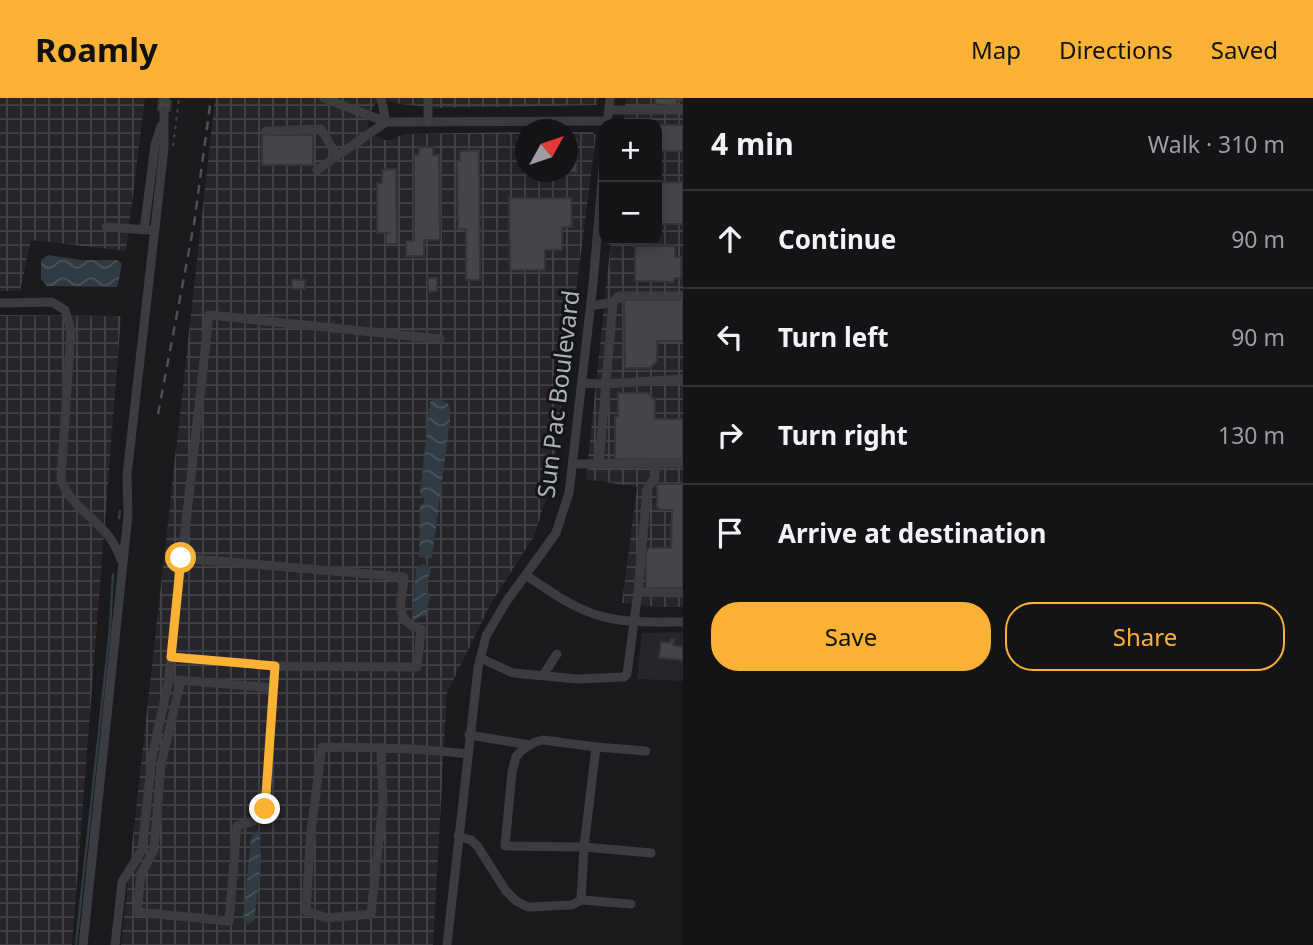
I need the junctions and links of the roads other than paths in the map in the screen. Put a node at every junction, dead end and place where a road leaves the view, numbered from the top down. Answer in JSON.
{"nodes":[{"id":1,"x":324,"y":98,"type":"edge"},
{"id":2,"x":381,"y":98,"type":"edge"},
{"id":3,"x":428,"y":98,"type":"edge"},
{"id":4,"x":610,"y":98,"type":"edge"},
{"id":5,"x":164,"y":103,"type":"edge"},
{"id":6,"x":609,"y":110,"type":"junction"},
{"id":7,"x":683,"y":110,"type":"edge"},
{"id":8,"x":608,"y":119,"type":"edge"},
{"id":9,"x":386,"y":122,"type":"junction"},
{"id":10,"x":428,"y":122,"type":"junction"},
{"id":11,"x":599,"y":123,"type":"edge"},
{"id":12,"x":266,"y":131,"type":"dead end"},
{"id":13,"x":337,"y":156,"type":"junction"},
{"id":14,"x":317,"y":170,"type":"dead end"},
{"id":15,"x":602,"y":182,"type":"edge"},
{"id":16,"x":106,"y":227,"type":"dead end"},
{"id":17,"x":149,"y":230,"type":"junction"},
{"id":18,"x":683,"y":296,"type":"edge"},
{"id":19,"x":613,"y":302,"type":"junction"},
{"id":20,"x":0,"y":303,"type":"edge"},
{"id":21,"x":590,"y":306,"type":"junction"},
{"id":22,"x":440,"y":339,"type":"dead end"},
{"id":23,"x":683,"y":379,"type":"edge"},
{"id":24,"x":582,"y":383,"type":"junction"},
{"id":25,"x":605,"y":384,"type":"junction"},
{"id":26,"x":599,"y":463,"type":"junction"},
{"id":27,"x":655,"y":463,"type":"junction"},
{"id":28,"x":683,"y":463,"type":"edge"},
{"id":29,"x":574,"y":464,"type":"junction"},
{"id":30,"x":181,"y":558,"type":"junction"},
{"id":31,"x":123,"y":565,"type":"junction"},
{"id":32,"x":527,"y":576,"type":"junction"},
{"id":33,"x":638,"y":592,"type":"junction"},
{"id":34,"x":683,"y":593,"type":"edge"},
{"id":35,"x":633,"y":621,"type":"junction"},
{"id":36,"x":683,"y":622,"type":"edge"},
{"id":37,"x":557,"y":654,"type":"dead end"},
{"id":38,"x":171,"y":657,"type":"junction"},
{"id":39,"x":480,"y":658,"type":"junction"},
{"id":40,"x":275,"y":666,"type":"junction"},
{"id":41,"x":543,"y":675,"type":"junction"},
{"id":42,"x":169,"y":680,"type":"junction"},
{"id":43,"x":181,"y":680,"type":"junction"},
{"id":44,"x":274,"y":688,"type":"junction"},
{"id":45,"x":469,"y":735,"type":"junction"},
{"id":46,"x":530,"y":745,"type":"junction"},
{"id":47,"x":381,"y":747,"type":"junction"},
{"id":48,"x":596,"y":747,"type":"junction"},
{"id":49,"x":646,"y":751,"type":"dead end"},
{"id":50,"x":467,"y":754,"type":"junction"},
{"id":51,"x":458,"y":836,"type":"junction"},
{"id":52,"x":584,"y":848,"type":"junction"},
{"id":53,"x":651,"y":853,"type":"dead end"},
{"id":54,"x":581,"y":900,"type":"junction"},
{"id":55,"x":631,"y":904,"type":"dead end"},
{"id":56,"x":83,"y":945,"type":"edge"},
{"id":57,"x":115,"y":945,"type":"edge"},
{"id":58,"x":447,"y":945,"type":"edge"}],
"edges":[{"from":1,"to":9,"type":"street"},
{"from":2,"to":9,"type":"street"},
{"from":3,"to":10,"type":"street"},
{"from":4,"to":6,"type":"street"},
{"from":5,"to":17,"type":"street"},
{"from":6,"to":7,"type":"street"},
{"from":6,"to":8,"type":"street"},
{"from":9,"to":10,"type":"street"},
{"from":9,"to":13,"type":"street"},
{"from":10,"to":11,"type":"street"},
{"from":12,"to":13,"type":"street"},
{"from":13,"to":14,"type":"street"},
{"from":15,"to":21,"type":"street","name":"Sun Pac Boulevard"},
{"from":16,"to":17,"type":"street"},
{"from":17,"to":31,"type":"street"},
{"from":18,"to":19,"type":"street"},
{"from":19,"to":21,"type":"street"},
{"from":19,"to":25,"type":"street"},
{"from":20,"to":31,"type":"street"},
{"from":21,"to":24,"type":"street","name":"Sun Pac Boulevard"},
{"from":22,"to":30,"type":"street"},
{"from":23,"to":25,"type":"street"},
{"from":24,"to":25,"type":"street"},
{"from":24,"to":29,"type":"street","name":"Sun Pac Boulevard"},
{"from":25,"to":26,"type":"street"},
{"from":26,"to":27,"type":"street"},
{"from":26,"to":29,"type":"street"},
{"from":27,"to":28,"type":"street"},
{"from":27,"to":33,"type":"street"},
{"from":29,"to":32,"type":"street","name":"Sun Pac Boulevard"},
{"from":30,"to":38,"type":"street"},
{"from":30,"to":40,"type":"street"},
{"from":31,"to":56,"type":"street"},
{"from":32,"to":35,"type":"street"},
{"from":32,"to":39,"type":"street","name":"Sun Pac Boulevard"},
{"from":33,"to":34,"type":"street"},
{"from":33,"to":35,"type":"street"},
{"from":35,"to":36,"type":"street"},
{"from":35,"to":41,"type":"street"},
{"from":37,"to":41,"type":"street"},
{"from":38,"to":40,"type":"street"},
{"from":38,"to":42,"type":"street"},
{"from":39,"to":41,"type":"street"},
{"from":39,"to":45,"type":"street","name":"Sun Pac Boulevard"},
{"from":40,"to":44,"type":"street"},
{"from":42,"to":43,"type":"street"},
{"from":42,"to":57,"type":"street"},
{"from":43,"to":44,"type":"street"},
{"from":43,"to":44,"type":"street"},
{"from":45,"to":46,"type":"street"},
{"from":45,"to":50,"type":"street","name":"Sun Pac Boulevard"},
{"from":46,"to":48,"type":"street"},
{"from":46,"to":52,"type":"street"},
{"from":47,"to":47,"type":"street"},
{"from":47,"to":50,"type":"street"},
{"from":48,"to":49,"type":"street"},
{"from":48,"to":52,"type":"street"},
{"from":50,"to":51,"type":"street","name":"Sun Pac Boulevard"},
{"from":51,"to":54,"type":"street"},
{"from":51,"to":58,"type":"street","name":"Sun Pac Boulevard"},
{"from":52,"to":53,"type":"street"},
{"from":52,"to":54,"type":"street"},
{"from":54,"to":55,"type":"street"}]}
